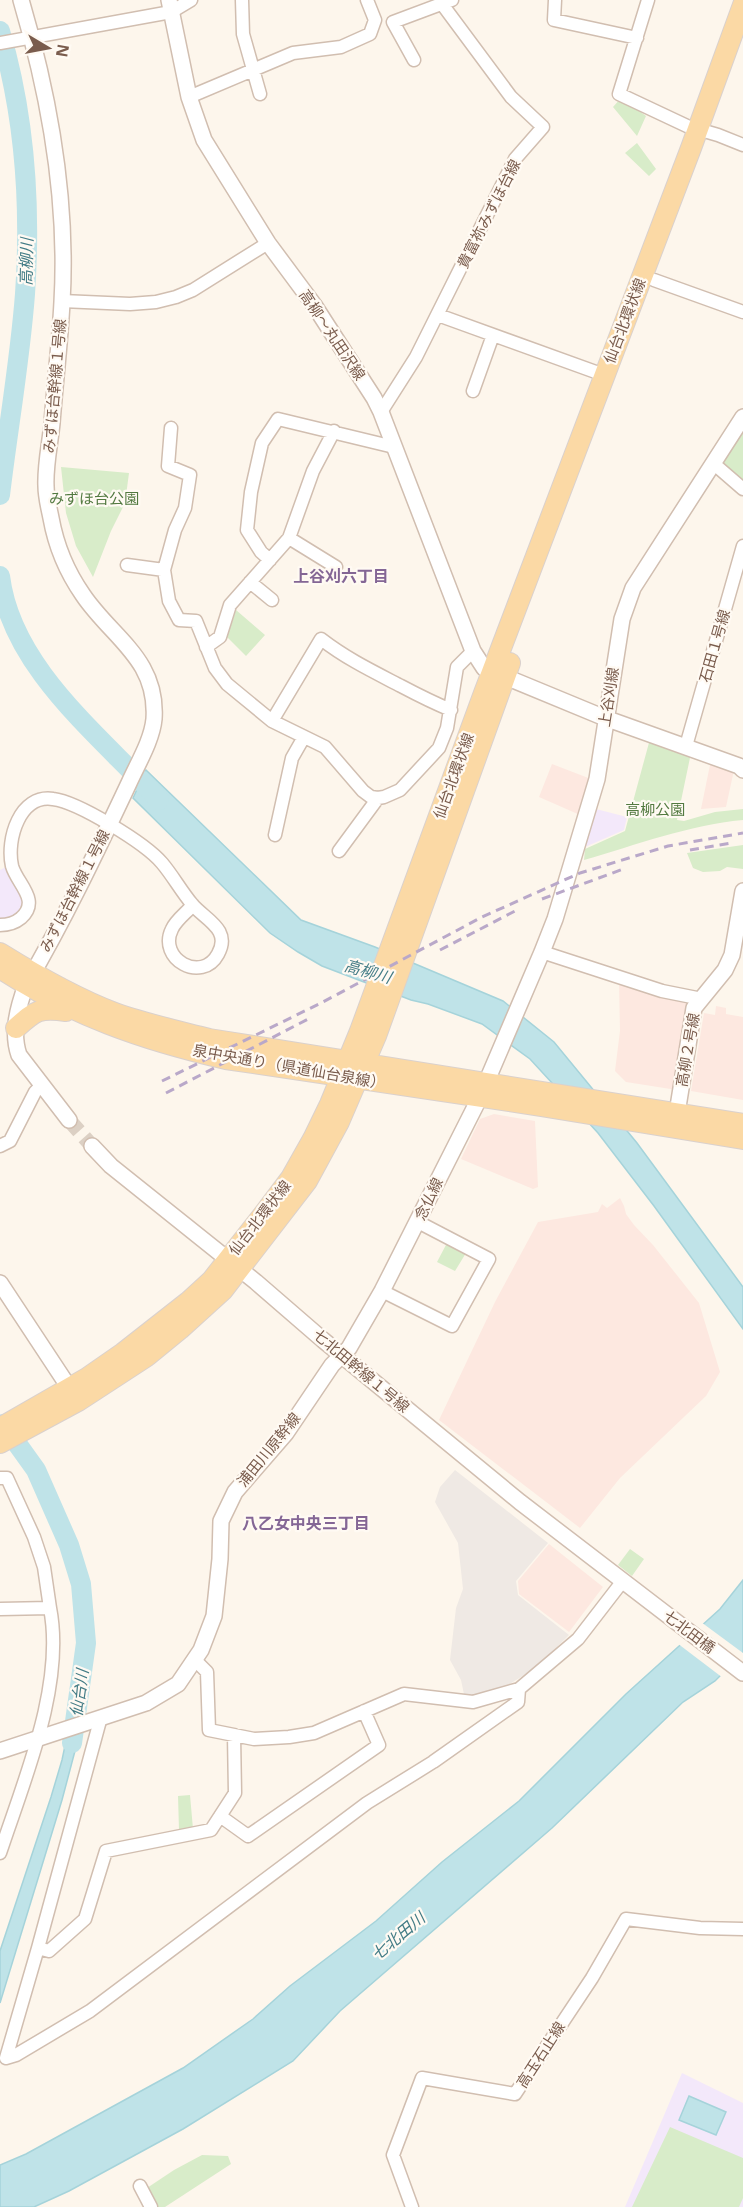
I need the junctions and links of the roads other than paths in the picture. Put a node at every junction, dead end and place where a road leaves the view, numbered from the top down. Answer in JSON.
{"nodes":[{"id":1,"x":21,"y":0,"type":"edge"},
{"id":2,"x":191,"y":0,"type":"edge"},
{"id":3,"x":242,"y":0,"type":"edge"},
{"id":4,"x":367,"y":0,"type":"edge"},
{"id":5,"x":555,"y":0,"type":"edge"},
{"id":6,"x":648,"y":0,"type":"edge"},
{"id":7,"x":447,"y":2,"type":"edge"},
{"id":8,"x":428,"y":4,"type":"edge"},
{"id":9,"x":743,"y":5,"type":"edge"},
{"id":10,"x":170,"y":6,"type":"edge"},
{"id":11,"x":25,"y":38,"type":"junction"},
{"id":12,"x":637,"y":38,"type":"junction"},
{"id":13,"x":743,"y":38,"type":"edge"},
{"id":14,"x":0,"y":43,"type":"edge"},
{"id":15,"x":414,"y":60,"type":"dead end"},
{"id":16,"x":253,"y":68,"type":"junction"},
{"id":17,"x":260,"y":94,"type":"dead end"},
{"id":18,"x":189,"y":97,"type":"junction"},
{"id":19,"x":703,"y":131,"type":"junction"},
{"id":20,"x":743,"y":146,"type":"edge"},
{"id":21,"x":268,"y":243,"type":"junction"},
{"id":22,"x":654,"y":280,"type":"junction"},
{"id":23,"x":63,"y":301,"type":"junction"},
{"id":24,"x":743,"y":312,"type":"edge"},
{"id":25,"x":438,"y":315,"type":"junction"},
{"id":26,"x":493,"y":335,"type":"junction"},
{"id":27,"x":604,"y":375,"type":"junction"},
{"id":28,"x":473,"y":391,"type":"dead end"},
{"id":29,"x":381,"y":412,"type":"junction"},
{"id":30,"x":743,"y":417,"type":"edge"},
{"id":31,"x":171,"y":428,"type":"dead end"},
{"id":32,"x":334,"y":431,"type":"junction"},
{"id":33,"x":394,"y":447,"type":"junction"},
{"id":34,"x":713,"y":463,"type":"junction"},
{"id":35,"x":743,"y":489,"type":"edge"},
{"id":36,"x":289,"y":538,"type":"junction"},
{"id":37,"x":743,"y":546,"type":"edge"},
{"id":38,"x":270,"y":560,"type":"junction"},
{"id":39,"x":127,"y":565,"type":"dead end"},
{"id":40,"x":336,"y":567,"type":"dead end"},
{"id":41,"x":164,"y":570,"type":"junction"},
{"id":42,"x":250,"y":582,"type":"junction"},
{"id":43,"x":272,"y":600,"type":"dead end"},
{"id":44,"x":206,"y":647,"type":"junction"},
{"id":45,"x":473,"y":651,"type":"junction"},
{"id":46,"x":499,"y":675,"type":"junction"},
{"id":47,"x":451,"y":710,"type":"junction"},
{"id":48,"x":605,"y":718,"type":"junction"},
{"id":49,"x":272,"y":721,"type":"junction"},
{"id":50,"x":304,"y":736,"type":"junction"},
{"id":51,"x":686,"y":746,"type":"junction"},
{"id":52,"x":743,"y":770,"type":"edge"},
{"id":53,"x":378,"y":798,"type":"junction"},
{"id":54,"x":109,"y":824,"type":"junction"},
{"id":55,"x":275,"y":835,"type":"dead end"},
{"id":56,"x":339,"y":851,"type":"dead end"},
{"id":57,"x":743,"y":891,"type":"edge"},
{"id":58,"x":193,"y":905,"type":"junction"},
{"id":59,"x":0,"y":924,"type":"edge"},
{"id":60,"x":542,"y":952,"type":"junction"},
{"id":61,"x":0,"y":953,"type":"edge"},
{"id":62,"x":0,"y":968,"type":"edge"},
{"id":63,"x":29,"y":979,"type":"junction"},
{"id":64,"x":702,"y":999,"type":"junction"},
{"id":65,"x":77,"y":1013,"type":"junction"},
{"id":66,"x":16,"y":1029,"type":"junction"},
{"id":67,"x":502,"y":1046,"type":"joint"},
{"id":68,"x":353,"y":1070,"type":"junction"},
{"id":69,"x":41,"y":1086,"type":"junction"},
{"id":70,"x":483,"y":1090,"type":"junction"},
{"id":71,"x":677,"y":1113,"type":"junction"},
{"id":72,"x":69,"y":1120,"type":"tunnel mouth"},
{"id":73,"x":743,"y":1124,"type":"edge"},
{"id":74,"x":743,"y":1139,"type":"edge"},
{"id":75,"x":0,"y":1146,"type":"edge"},
{"id":76,"x":92,"y":1146,"type":"tunnel mouth"},
{"id":77,"x":418,"y":1222,"type":"junction"},
{"id":78,"x":234,"y":1264,"type":"junction"},
{"id":79,"x":0,"y":1283,"type":"edge"},
{"id":80,"x":382,"y":1291,"type":"junction"},
{"id":81,"x":345,"y":1352,"type":"junction"},
{"id":82,"x":74,"y":1394,"type":"junction"},
{"id":83,"x":23,"y":1423,"type":"junction"},
{"id":84,"x":0,"y":1428,"type":"edge"},
{"id":85,"x":0,"y":1443,"type":"edge"},
{"id":86,"x":0,"y":1478,"type":"edge"},
{"id":87,"x":622,"y":1582,"type":"junction"},
{"id":88,"x":635,"y":1591,"type":"joint"},
{"id":89,"x":50,"y":1608,"type":"junction"},
{"id":90,"x":0,"y":1609,"type":"edge"},
{"id":91,"x":195,"y":1660,"type":"junction"},
{"id":92,"x":743,"y":1673,"type":"edge"},
{"id":93,"x":519,"y":1689,"type":"junction"},
{"id":94,"x":364,"y":1711,"type":"junction"},
{"id":95,"x":99,"y":1718,"type":"junction"},
{"id":96,"x":234,"y":1735,"type":"junction"},
{"id":97,"x":41,"y":1737,"type":"junction"},
{"id":98,"x":0,"y":1751,"type":"edge"},
{"id":99,"x":220,"y":1816,"type":"junction"},
{"id":100,"x":0,"y":1853,"type":"edge"},
{"id":101,"x":743,"y":1929,"type":"edge"},
{"id":102,"x":38,"y":1948,"type":"junction"},
{"id":103,"x":140,"y":2186,"type":"dead end"},
{"id":104,"x":152,"y":2207,"type":"edge"},
{"id":105,"x":412,"y":2207,"type":"edge"}],
"edges":[{"from":1,"to":11,"type":"street","name":"みずほ台幹線１号線"},
{"from":2,"to":10,"type":"street"},
{"from":3,"to":16,"type":"street"},
{"from":4,"to":16,"type":"street"},
{"from":5,"to":12,"type":"street"},
{"from":6,"to":12,"type":"street"},
{"from":7,"to":8,"type":"street"},
{"from":7,"to":25,"type":"street","name":"貴富祢みずほ台線"},
{"from":8,"to":15,"type":"street"},
{"from":9,"to":19,"type":"main road","name":"仙台北環状線"},
{"from":10,"to":11,"type":"street"},
{"from":10,"to":18,"type":"street","name":"高柳～丸田沢線"},
{"from":11,"to":14,"type":"street"},
{"from":11,"to":23,"type":"street","name":"みずほ台幹線１号線"},
{"from":12,"to":19,"type":"street"},
{"from":13,"to":19,"type":"main road","name":"仙台北環状線"},
{"from":16,"to":17,"type":"street"},
{"from":16,"to":18,"type":"street"},
{"from":18,"to":21,"type":"street","name":"高柳～丸田沢線"},
{"from":19,"to":20,"type":"street"},
{"from":19,"to":22,"type":"main road","name":"仙台北環状線"},
{"from":19,"to":27,"type":"main road","name":"仙台北環状線"},
{"from":21,"to":23,"type":"street"},
{"from":21,"to":29,"type":"street","name":"高柳～丸田沢線"},
{"from":22,"to":24,"type":"street"},
{"from":22,"to":46,"type":"main road","name":"仙台北環状線"},
{"from":23,"to":54,"type":"street","name":"みずほ台幹線１号線"},
{"from":25,"to":26,"type":"street"},
{"from":25,"to":29,"type":"street","name":"貴富祢みずほ台線"},
{"from":26,"to":27,"type":"street"},
{"from":26,"to":28,"type":"street"},
{"from":27,"to":46,"type":"main road","name":"仙台北環状線"},
{"from":29,"to":33,"type":"street","name":"高柳～丸田沢線"},
{"from":30,"to":34,"type":"street","name":"上谷刈線"},
{"from":31,"to":41,"type":"street"},
{"from":32,"to":33,"type":"street"},
{"from":32,"to":36,"type":"street"},
{"from":32,"to":38,"type":"street"},
{"from":33,"to":45,"type":"street","name":"高柳～丸田沢線"},
{"from":34,"to":35,"type":"street"},
{"from":34,"to":48,"type":"street","name":"上谷刈線"},
{"from":36,"to":38,"type":"street"},
{"from":36,"to":40,"type":"street"},
{"from":37,"to":51,"type":"street","name":"石田１号線"},
{"from":38,"to":42,"type":"street"},
{"from":39,"to":41,"type":"street"},
{"from":41,"to":44,"type":"street"},
{"from":42,"to":43,"type":"street"},
{"from":42,"to":44,"type":"street"},
{"from":44,"to":49,"type":"street"},
{"from":45,"to":46,"type":"street","name":"高柳～丸田沢線"},
{"from":45,"to":47,"type":"street"},
{"from":46,"to":48,"type":"street"},
{"from":46,"to":68,"type":"main road","name":"仙台北環状線"},
{"from":47,"to":49,"type":"street"},
{"from":47,"to":53,"type":"street"},
{"from":48,"to":51,"type":"street"},
{"from":48,"to":60,"type":"street","name":"上谷刈線"},
{"from":49,"to":50,"type":"street"},
{"from":50,"to":53,"type":"street"},
{"from":50,"to":55,"type":"street"},
{"from":51,"to":52,"type":"street"},
{"from":53,"to":56,"type":"street"},
{"from":54,"to":58,"type":"street"},
{"from":54,"to":59,"type":"street"},
{"from":54,"to":63,"type":"street","name":"みずほ台幹線１号線"},
{"from":57,"to":64,"type":"street","name":"高柳２号線"},
{"from":58,"to":58,"type":"street"},
{"from":60,"to":64,"type":"street"},
{"from":60,"to":67,"type":"street","name":"上谷刈線"},
{"from":61,"to":63,"type":"main road"},
{"from":62,"to":63,"type":"main road"},
{"from":63,"to":65,"type":"main road","name":"泉中央通り（県道仙台泉線）"},
{"from":63,"to":66,"type":"street"},
{"from":63,"to":68,"type":"main road","name":"泉中央通り（県道仙台泉線）"},
{"from":64,"to":71,"type":"street","name":"高柳２号線"},
{"from":65,"to":66,"type":"main road"},
{"from":65,"to":68,"type":"main road","name":"泉中央通り（県道仙台泉線）"},
{"from":66,"to":69,"type":"street"},
{"from":67,"to":70,"type":"street","name":"念仏線"},
{"from":68,"to":70,"type":"main road","name":"泉中央通り（県道仙台泉線）"},
{"from":68,"to":78,"type":"main road","name":"仙台北環状線"},
{"from":69,"to":72,"type":"street"},
{"from":69,"to":75,"type":"street"},
{"from":70,"to":71,"type":"main road","name":"泉中央通り（県道仙台泉線）"},
{"from":70,"to":74,"type":"main road","name":"泉中央通り（県道仙台泉線）"},
{"from":70,"to":77,"type":"street","name":"念仏線"},
{"from":71,"to":73,"type":"main road"},
{"from":76,"to":78,"type":"street","name":"七北田幹線１号線"},
{"from":77,"to":80,"type":"street","name":"念仏線"},
{"from":77,"to":80,"type":"street"},
{"from":78,"to":81,"type":"street","name":"七北田幹線１号線"},
{"from":78,"to":82,"type":"main road","name":"仙台北環状線"},
{"from":79,"to":82,"type":"street"},
{"from":80,"to":81,"type":"street","name":"念仏線"},
{"from":81,"to":87,"type":"street","name":"七北田幹線１号線"},
{"from":81,"to":91,"type":"street","name":"浦田川原幹線"},
{"from":82,"to":83,"type":"main road","name":"仙台北環状線"},
{"from":83,"to":84,"type":"main road","name":"仙台北環状線"},
{"from":83,"to":85,"type":"main road","name":"仙台北環状線"},
{"from":86,"to":89,"type":"street"},
{"from":87,"to":88,"type":"street","name":"七北田幹線１号線"},
{"from":87,"to":93,"type":"street"},
{"from":88,"to":92,"type":"street","name":"七北田橋"},
{"from":89,"to":90,"type":"street"},
{"from":89,"to":97,"type":"street"},
{"from":91,"to":95,"type":"street","name":"浦田川原幹線"},
{"from":91,"to":96,"type":"street"},
{"from":93,"to":94,"type":"street"},
{"from":93,"to":102,"type":"street"},
{"from":94,"to":96,"type":"street"},
{"from":94,"to":99,"type":"street"},
{"from":95,"to":97,"type":"street","name":"浦田川原幹線"},
{"from":95,"to":102,"type":"street"},
{"from":96,"to":99,"type":"street"},
{"from":97,"to":98,"type":"street"},
{"from":97,"to":100,"type":"street"},
{"from":99,"to":102,"type":"street"},
{"from":101,"to":105,"type":"street","name":"高玉石止線"},
{"from":103,"to":104,"type":"street"}]}
